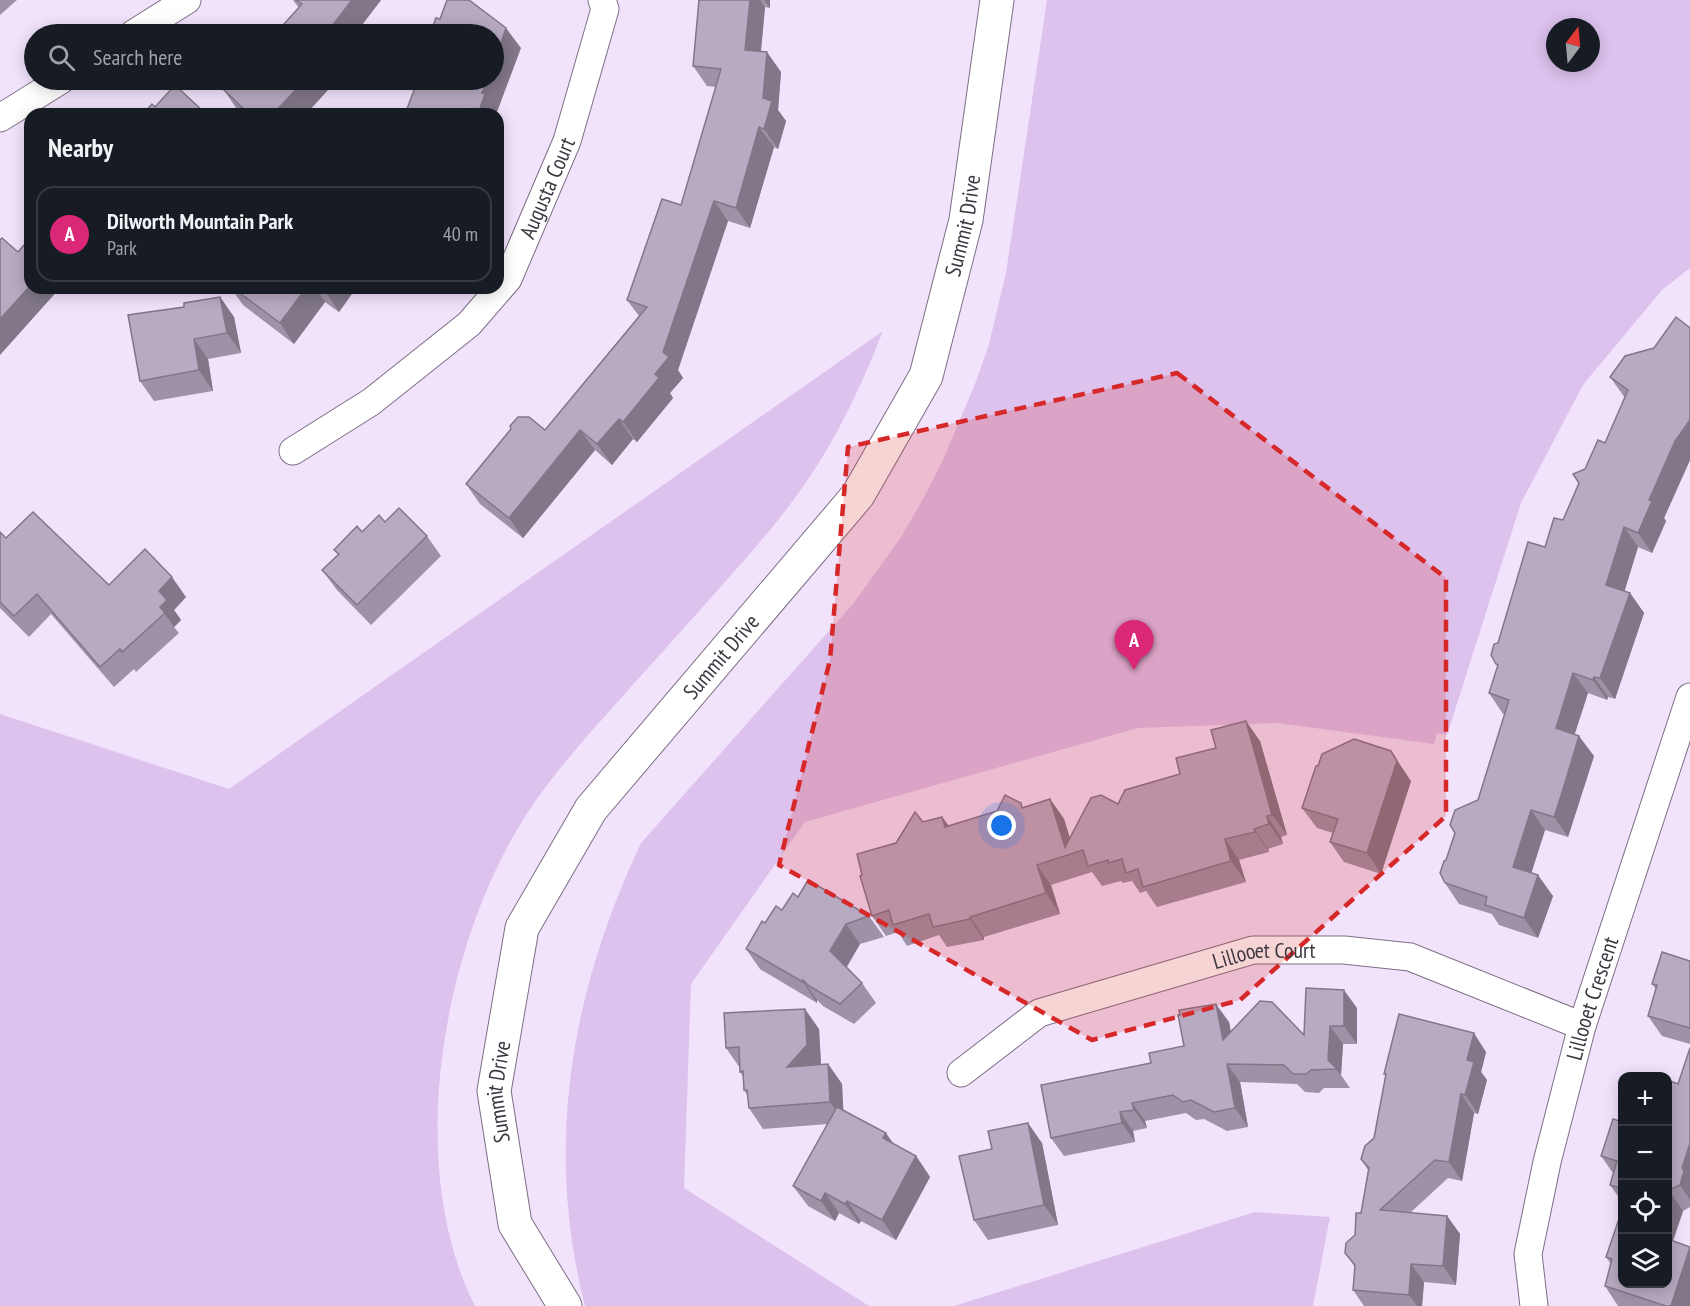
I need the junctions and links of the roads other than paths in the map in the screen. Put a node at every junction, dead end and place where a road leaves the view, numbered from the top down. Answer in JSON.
{"nodes":[{"id":1,"x":187,"y":0,"type":"edge"},
{"id":2,"x":602,"y":0,"type":"edge"},
{"id":3,"x":997,"y":0,"type":"edge"},
{"id":4,"x":149,"y":24,"type":"edge"},
{"id":5,"x":45,"y":90,"type":"edge"},
{"id":6,"x":0,"y":118,"type":"edge"},
{"id":7,"x":504,"y":284,"type":"edge"},
{"id":8,"x":495,"y":294,"type":"edge"},
{"id":9,"x":293,"y":450,"type":"dead end"},
{"id":10,"x":1690,"y":698,"type":"edge"},
{"id":11,"x":1582,"y":1026,"type":"junction"},
{"id":12,"x":961,"y":1073,"type":"dead end"},
{"id":13,"x":565,"y":1306,"type":"edge"},
{"id":14,"x":1534,"y":1306,"type":"edge"}],
"edges":[{"from":1,"to":4,"type":"street"},
{"from":2,"to":7,"type":"street","name":"Augusta Court"},
{"from":3,"to":13,"type":"street","name":"Summit Drive"},
{"from":5,"to":6,"type":"street"},
{"from":8,"to":9,"type":"street","name":"Augusta Court"},
{"from":10,"to":11,"type":"street","name":"Lillooet Crescent"},
{"from":11,"to":12,"type":"street","name":"Lillooet Court"},
{"from":11,"to":14,"type":"street","name":"Lillooet Crescent"}]}
